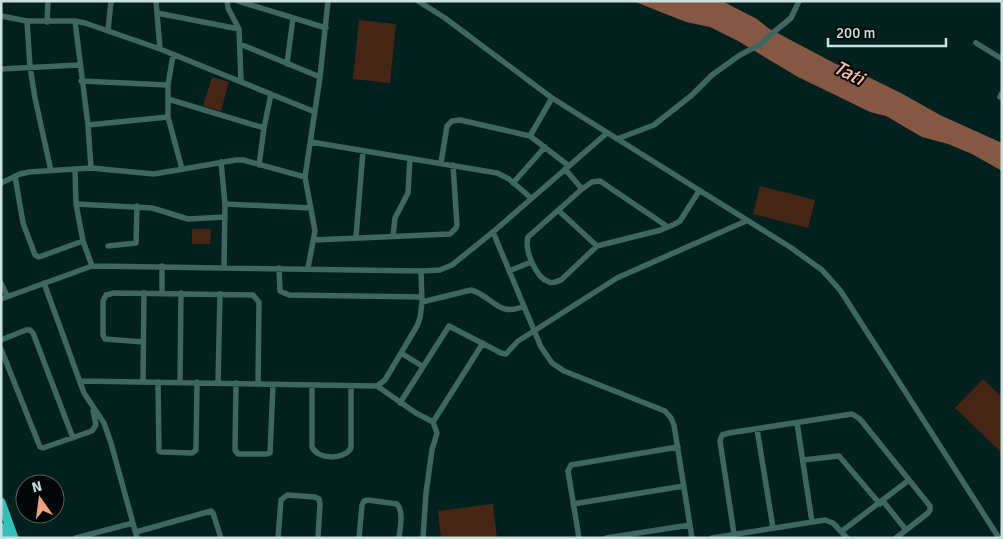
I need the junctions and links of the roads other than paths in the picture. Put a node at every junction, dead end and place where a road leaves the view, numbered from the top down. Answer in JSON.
{"nodes":[{"id":1,"x":48,"y":1,"type":"edge"},
{"id":2,"x":111,"y":1,"type":"edge"},
{"id":3,"x":156,"y":1,"type":"edge"},
{"id":4,"x":227,"y":1,"type":"edge"},
{"id":5,"x":238,"y":1,"type":"edge"},
{"id":6,"x":418,"y":1,"type":"edge"},
{"id":7,"x":799,"y":1,"type":"edge"},
{"id":8,"x":327,"y":2,"type":"edge"},
{"id":9,"x":157,"y":13,"type":"junction"},
{"id":10,"x":1,"y":16,"type":"edge"},
{"id":11,"x":293,"y":18,"type":"junction"},
{"id":12,"x":27,"y":21,"type":"junction"},
{"id":13,"x":47,"y":22,"type":"junction"},
{"id":14,"x":75,"y":22,"type":"junction"},
{"id":15,"x":239,"y":28,"type":"junction"},
{"id":16,"x":326,"y":28,"type":"junction"},
{"id":17,"x":108,"y":31,"type":"junction"},
{"id":18,"x":976,"y":43,"type":"dead end"},
{"id":19,"x":240,"y":44,"type":"junction"},
{"id":20,"x":160,"y":50,"type":"junction"},
{"id":21,"x":173,"y":56,"type":"junction"},
{"id":22,"x":1002,"y":59,"type":"edge"},
{"id":23,"x":287,"y":64,"type":"junction"},
{"id":24,"x":79,"y":65,"type":"junction"},
{"id":25,"x":30,"y":67,"type":"junction"},
{"id":26,"x":1,"y":69,"type":"edge"},
{"id":27,"x":320,"y":77,"type":"junction"},
{"id":28,"x":81,"y":81,"type":"junction"},
{"id":29,"x":241,"y":81,"type":"junction"},
{"id":30,"x":168,"y":85,"type":"junction"},
{"id":31,"x":271,"y":94,"type":"junction"},
{"id":32,"x":552,"y":98,"type":"junction"},
{"id":33,"x":168,"y":99,"type":"junction"},
{"id":34,"x":315,"y":112,"type":"junction"},
{"id":35,"x":168,"y":117,"type":"junction"},
{"id":36,"x":88,"y":125,"type":"junction"},
{"id":37,"x":264,"y":128,"type":"junction"},
{"id":38,"x":607,"y":133,"type":"junction"},
{"id":39,"x":530,"y":136,"type":"junction"},
{"id":40,"x":617,"y":139,"type":"junction"},
{"id":41,"x":310,"y":142,"type":"junction"},
{"id":42,"x":545,"y":147,"type":"junction"},
{"id":43,"x":363,"y":151,"type":"junction"},
{"id":44,"x":410,"y":158,"type":"junction"},
{"id":45,"x":221,"y":162,"type":"junction"},
{"id":46,"x":441,"y":163,"type":"junction"},
{"id":47,"x":259,"y":165,"type":"junction"},
{"id":48,"x":454,"y":165,"type":"junction"},
{"id":49,"x":567,"y":167,"type":"junction"},
{"id":50,"x":91,"y":168,"type":"junction"},
{"id":51,"x":75,"y":169,"type":"junction"},
{"id":52,"x":182,"y":169,"type":"junction"},
{"id":53,"x":51,"y":171,"type":"junction"},
{"id":54,"x":15,"y":176,"type":"junction"},
{"id":55,"x":305,"y":177,"type":"junction"},
{"id":56,"x":1,"y":183,"type":"edge"},
{"id":57,"x":513,"y":183,"type":"junction"},
{"id":58,"x":582,"y":189,"type":"junction"},
{"id":59,"x":699,"y":191,"type":"junction"},
{"id":60,"x":532,"y":198,"type":"junction"},
{"id":61,"x":76,"y":204,"type":"junction"},
{"id":62,"x":226,"y":204,"type":"junction"},
{"id":63,"x":137,"y":206,"type":"junction"},
{"id":64,"x":311,"y":208,"type":"junction"},
{"id":65,"x":559,"y":211,"type":"junction"},
{"id":66,"x":225,"y":217,"type":"junction"},
{"id":67,"x":746,"y":221,"type":"junction"},
{"id":68,"x":668,"y":227,"type":"junction"},
{"id":69,"x":493,"y":232,"type":"junction"},
{"id":70,"x":393,"y":236,"type":"junction"},
{"id":71,"x":356,"y":237,"type":"junction"},
{"id":72,"x":314,"y":240,"type":"junction"},
{"id":73,"x":83,"y":241,"type":"junction"},
{"id":74,"x":108,"y":246,"type":"dead end"},
{"id":75,"x":597,"y":246,"type":"junction"},
{"id":76,"x":531,"y":262,"type":"junction"},
{"id":77,"x":92,"y":266,"type":"junction"},
{"id":78,"x":162,"y":266,"type":"junction"},
{"id":79,"x":224,"y":267,"type":"junction"},
{"id":80,"x":279,"y":268,"type":"junction"},
{"id":81,"x":308,"y":268,"type":"junction"},
{"id":82,"x":421,"y":271,"type":"junction"},
{"id":83,"x":509,"y":271,"type":"junction"},
{"id":84,"x":1,"y":283,"type":"edge"},
{"id":85,"x":44,"y":283,"type":"junction"},
{"id":86,"x":144,"y":293,"type":"junction"},
{"id":87,"x":162,"y":293,"type":"junction"},
{"id":88,"x":181,"y":294,"type":"junction"},
{"id":89,"x":220,"y":294,"type":"junction"},
{"id":90,"x":4,"y":297,"type":"edge"},
{"id":91,"x":422,"y":300,"type":"junction"},
{"id":92,"x":524,"y":306,"type":"junction"},
{"id":93,"x":534,"y":331,"type":"junction"},
{"id":94,"x":1,"y":340,"type":"edge"},
{"id":95,"x":143,"y":342,"type":"junction"},
{"id":96,"x":483,"y":343,"type":"junction"},
{"id":97,"x":1,"y":349,"type":"edge"},
{"id":98,"x":401,"y":353,"type":"junction"},
{"id":99,"x":422,"y":366,"type":"junction"},
{"id":100,"x":80,"y":381,"type":"junction"},
{"id":101,"x":143,"y":382,"type":"junction"},
{"id":102,"x":158,"y":382,"type":"junction"},
{"id":103,"x":180,"y":382,"type":"junction"},
{"id":104,"x":197,"y":382,"type":"junction"},
{"id":105,"x":218,"y":383,"type":"junction"},
{"id":106,"x":236,"y":384,"type":"junction"},
{"id":107,"x":258,"y":384,"type":"junction"},
{"id":108,"x":273,"y":385,"type":"junction"},
{"id":109,"x":312,"y":386,"type":"junction"},
{"id":110,"x":351,"y":386,"type":"junction"},
{"id":111,"x":377,"y":386,"type":"junction"},
{"id":112,"x":400,"y":403,"type":"junction"},
{"id":113,"x":93,"y":408,"type":"junction"},
{"id":114,"x":434,"y":422,"type":"junction"},
{"id":115,"x":797,"y":423,"type":"junction"},
{"id":116,"x":757,"y":429,"type":"junction"},
{"id":117,"x":73,"y":438,"type":"junction"},
{"id":118,"x":678,"y":447,"type":"junction"},
{"id":119,"x":803,"y":460,"type":"junction"},
{"id":120,"x":909,"y":480,"type":"junction"},
{"id":121,"x":684,"y":486,"type":"junction"},
{"id":122,"x":1,"y":502,"type":"edge"},
{"id":123,"x":882,"y":502,"type":"junction"},
{"id":124,"x":573,"y":504,"type":"junction"},
{"id":125,"x":812,"y":522,"type":"junction"},
{"id":126,"x":133,"y":523,"type":"junction"},
{"id":127,"x":690,"y":525,"type":"junction"},
{"id":128,"x":1,"y":527,"type":"edge"},
{"id":129,"x":773,"y":528,"type":"junction"},
{"id":130,"x":906,"y":530,"type":"junction"},
{"id":131,"x":842,"y":531,"type":"junction"},
{"id":132,"x":734,"y":534,"type":"junction"},
{"id":133,"x":137,"y":535,"type":"edge"},
{"id":134,"x":5,"y":538,"type":"edge"},
{"id":135,"x":14,"y":538,"type":"edge"},
{"id":136,"x":76,"y":538,"type":"edge"},
{"id":137,"x":221,"y":538,"type":"edge"},
{"id":138,"x":278,"y":538,"type":"edge"},
{"id":139,"x":318,"y":538,"type":"edge"},
{"id":140,"x":359,"y":538,"type":"edge"},
{"id":141,"x":399,"y":538,"type":"edge"},
{"id":142,"x":423,"y":538,"type":"edge"},
{"id":143,"x":579,"y":538,"type":"edge"},
{"id":144,"x":606,"y":538,"type":"edge"},
{"id":145,"x":692,"y":538,"type":"edge"},
{"id":146,"x":712,"y":538,"type":"edge"},
{"id":147,"x":847,"y":538,"type":"edge"},
{"id":148,"x":896,"y":538,"type":"edge"},
{"id":149,"x":999,"y":538,"type":"edge"}],
"edges":[{"from":1,"to":13,"type":"street"},
{"from":2,"to":17,"type":"street"},
{"from":3,"to":9,"type":"street"},
{"from":4,"to":15,"type":"street"},
{"from":5,"to":11,"type":"street"},
{"from":6,"to":32,"type":"street"},
{"from":7,"to":40,"type":"street"},
{"from":8,"to":16,"type":"street"},
{"from":9,"to":15,"type":"street"},
{"from":9,"to":20,"type":"street"},
{"from":10,"to":12,"type":"street"},
{"from":11,"to":16,"type":"street"},
{"from":11,"to":23,"type":"street"},
{"from":12,"to":13,"type":"street"},
{"from":12,"to":25,"type":"street"},
{"from":13,"to":14,"type":"street"},
{"from":14,"to":17,"type":"street"},
{"from":14,"to":24,"type":"street"},
{"from":15,"to":19,"type":"street"},
{"from":16,"to":27,"type":"street"},
{"from":17,"to":20,"type":"street"},
{"from":18,"to":22,"type":"street"},
{"from":19,"to":23,"type":"street"},
{"from":19,"to":29,"type":"street"},
{"from":20,"to":21,"type":"street"},
{"from":21,"to":29,"type":"street"},
{"from":21,"to":30,"type":"street"},
{"from":23,"to":27,"type":"street"},
{"from":24,"to":25,"type":"street"},
{"from":24,"to":28,"type":"street"},
{"from":25,"to":26,"type":"street"},
{"from":25,"to":53,"type":"street"},
{"from":27,"to":34,"type":"street"},
{"from":28,"to":30,"type":"street"},
{"from":28,"to":36,"type":"street"},
{"from":29,"to":31,"type":"street"},
{"from":30,"to":33,"type":"street"},
{"from":31,"to":34,"type":"street"},
{"from":31,"to":37,"type":"street"},
{"from":32,"to":38,"type":"street"},
{"from":32,"to":39,"type":"street"},
{"from":33,"to":35,"type":"street"},
{"from":33,"to":37,"type":"street"},
{"from":34,"to":41,"type":"street"},
{"from":35,"to":36,"type":"street"},
{"from":35,"to":52,"type":"street"},
{"from":36,"to":50,"type":"street"},
{"from":37,"to":47,"type":"street"},
{"from":38,"to":40,"type":"street"},
{"from":38,"to":49,"type":"street"},
{"from":39,"to":42,"type":"street"},
{"from":39,"to":46,"type":"street"},
{"from":40,"to":59,"type":"street"},
{"from":41,"to":43,"type":"street"},
{"from":41,"to":55,"type":"street"},
{"from":42,"to":49,"type":"street"},
{"from":42,"to":57,"type":"street"},
{"from":43,"to":44,"type":"street"},
{"from":43,"to":71,"type":"street"},
{"from":44,"to":46,"type":"street"},
{"from":44,"to":70,"type":"street"},
{"from":45,"to":47,"type":"street"},
{"from":45,"to":52,"type":"street"},
{"from":45,"to":62,"type":"street"},
{"from":46,"to":48,"type":"street"},
{"from":47,"to":55,"type":"street"},
{"from":48,"to":57,"type":"street"},
{"from":48,"to":70,"type":"street"},
{"from":49,"to":58,"type":"street"},
{"from":49,"to":60,"type":"street"},
{"from":50,"to":51,"type":"street"},
{"from":50,"to":52,"type":"street"},
{"from":51,"to":53,"type":"street"},
{"from":51,"to":61,"type":"street"},
{"from":53,"to":54,"type":"street"},
{"from":54,"to":56,"type":"street"},
{"from":54,"to":73,"type":"street"},
{"from":55,"to":64,"type":"street"},
{"from":57,"to":60,"type":"street"},
{"from":58,"to":65,"type":"street"},
{"from":58,"to":68,"type":"street"},
{"from":59,"to":67,"type":"street"},
{"from":59,"to":68,"type":"street"},
{"from":60,"to":69,"type":"street"},
{"from":61,"to":63,"type":"street"},
{"from":61,"to":73,"type":"street"},
{"from":62,"to":64,"type":"street"},
{"from":62,"to":66,"type":"street"},
{"from":63,"to":66,"type":"street"},
{"from":63,"to":74,"type":"street"},
{"from":64,"to":72,"type":"street"},
{"from":65,"to":75,"type":"street"},
{"from":65,"to":76,"type":"street"},
{"from":66,"to":79,"type":"street"},
{"from":67,"to":93,"type":"street"},
{"from":67,"to":149,"type":"street"},
{"from":68,"to":75,"type":"street"},
{"from":69,"to":82,"type":"street"},
{"from":69,"to":83,"type":"street"},
{"from":70,"to":71,"type":"street"},
{"from":71,"to":72,"type":"street"},
{"from":72,"to":81,"type":"street"},
{"from":73,"to":77,"type":"street"},
{"from":75,"to":76,"type":"street"},
{"from":76,"to":83,"type":"street"},
{"from":77,"to":78,"type":"street"},
{"from":77,"to":85,"type":"street"},
{"from":78,"to":79,"type":"street"},
{"from":78,"to":87,"type":"street"},
{"from":79,"to":80,"type":"street"},
{"from":80,"to":81,"type":"street"},
{"from":80,"to":91,"type":"street"},
{"from":81,"to":82,"type":"street"},
{"from":82,"to":91,"type":"street"},
{"from":83,"to":92,"type":"street"},
{"from":84,"to":90,"type":"street"},
{"from":85,"to":90,"type":"street"},
{"from":85,"to":100,"type":"street"},
{"from":86,"to":87,"type":"street"},
{"from":86,"to":95,"type":"street"},
{"from":86,"to":95,"type":"street"},
{"from":87,"to":88,"type":"street"},
{"from":88,"to":89,"type":"street"},
{"from":88,"to":103,"type":"street"},
{"from":89,"to":105,"type":"street"},
{"from":89,"to":107,"type":"street"},
{"from":91,"to":92,"type":"street"},
{"from":91,"to":98,"type":"street"},
{"from":92,"to":93,"type":"street"},
{"from":93,"to":96,"type":"street"},
{"from":93,"to":118,"type":"street"},
{"from":94,"to":117,"type":"street"},
{"from":95,"to":101,"type":"street"},
{"from":96,"to":99,"type":"street"},
{"from":96,"to":114,"type":"street"},
{"from":97,"to":117,"type":"street"},
{"from":98,"to":99,"type":"street"},
{"from":98,"to":111,"type":"street"},
{"from":99,"to":112,"type":"street"},
{"from":100,"to":101,"type":"street"},
{"from":100,"to":113,"type":"street"},
{"from":101,"to":102,"type":"street"},
{"from":102,"to":103,"type":"street"},
{"from":102,"to":104,"type":"street"},
{"from":103,"to":104,"type":"street"},
{"from":104,"to":105,"type":"street"},
{"from":105,"to":106,"type":"street"},
{"from":106,"to":107,"type":"street"},
{"from":106,"to":108,"type":"street"},
{"from":107,"to":108,"type":"street"},
{"from":108,"to":109,"type":"street"},
{"from":109,"to":110,"type":"street"},
{"from":109,"to":110,"type":"street"},
{"from":110,"to":111,"type":"street"},
{"from":111,"to":112,"type":"street"},
{"from":112,"to":114,"type":"street"},
{"from":113,"to":117,"type":"street"},
{"from":113,"to":126,"type":"street"},
{"from":114,"to":142,"type":"street"},
{"from":115,"to":116,"type":"street"},
{"from":115,"to":119,"type":"street"},
{"from":115,"to":120,"type":"street"},
{"from":116,"to":129,"type":"street"},
{"from":116,"to":132,"type":"street"},
{"from":118,"to":121,"type":"street"},
{"from":118,"to":124,"type":"street"},
{"from":119,"to":123,"type":"street"},
{"from":119,"to":125,"type":"street"},
{"from":120,"to":123,"type":"street"},
{"from":120,"to":130,"type":"street"},
{"from":121,"to":124,"type":"street"},
{"from":121,"to":127,"type":"street"},
{"from":122,"to":135,"type":"highway"},
{"from":123,"to":130,"type":"street"},
{"from":123,"to":131,"type":"street"},
{"from":124,"to":143,"type":"street"},
{"from":125,"to":129,"type":"street"},
{"from":125,"to":131,"type":"street"},
{"from":126,"to":133,"type":"street"},
{"from":126,"to":136,"type":"street"},
{"from":127,"to":144,"type":"street"},
{"from":127,"to":145,"type":"street"},
{"from":128,"to":134,"type":"highway"},
{"from":129,"to":132,"type":"street"},
{"from":130,"to":148,"type":"street"},
{"from":131,"to":147,"type":"street"},
{"from":132,"to":146,"type":"street"},
{"from":133,"to":137,"type":"street"},
{"from":138,"to":139,"type":"street"},
{"from":140,"to":141,"type":"street"}]}
